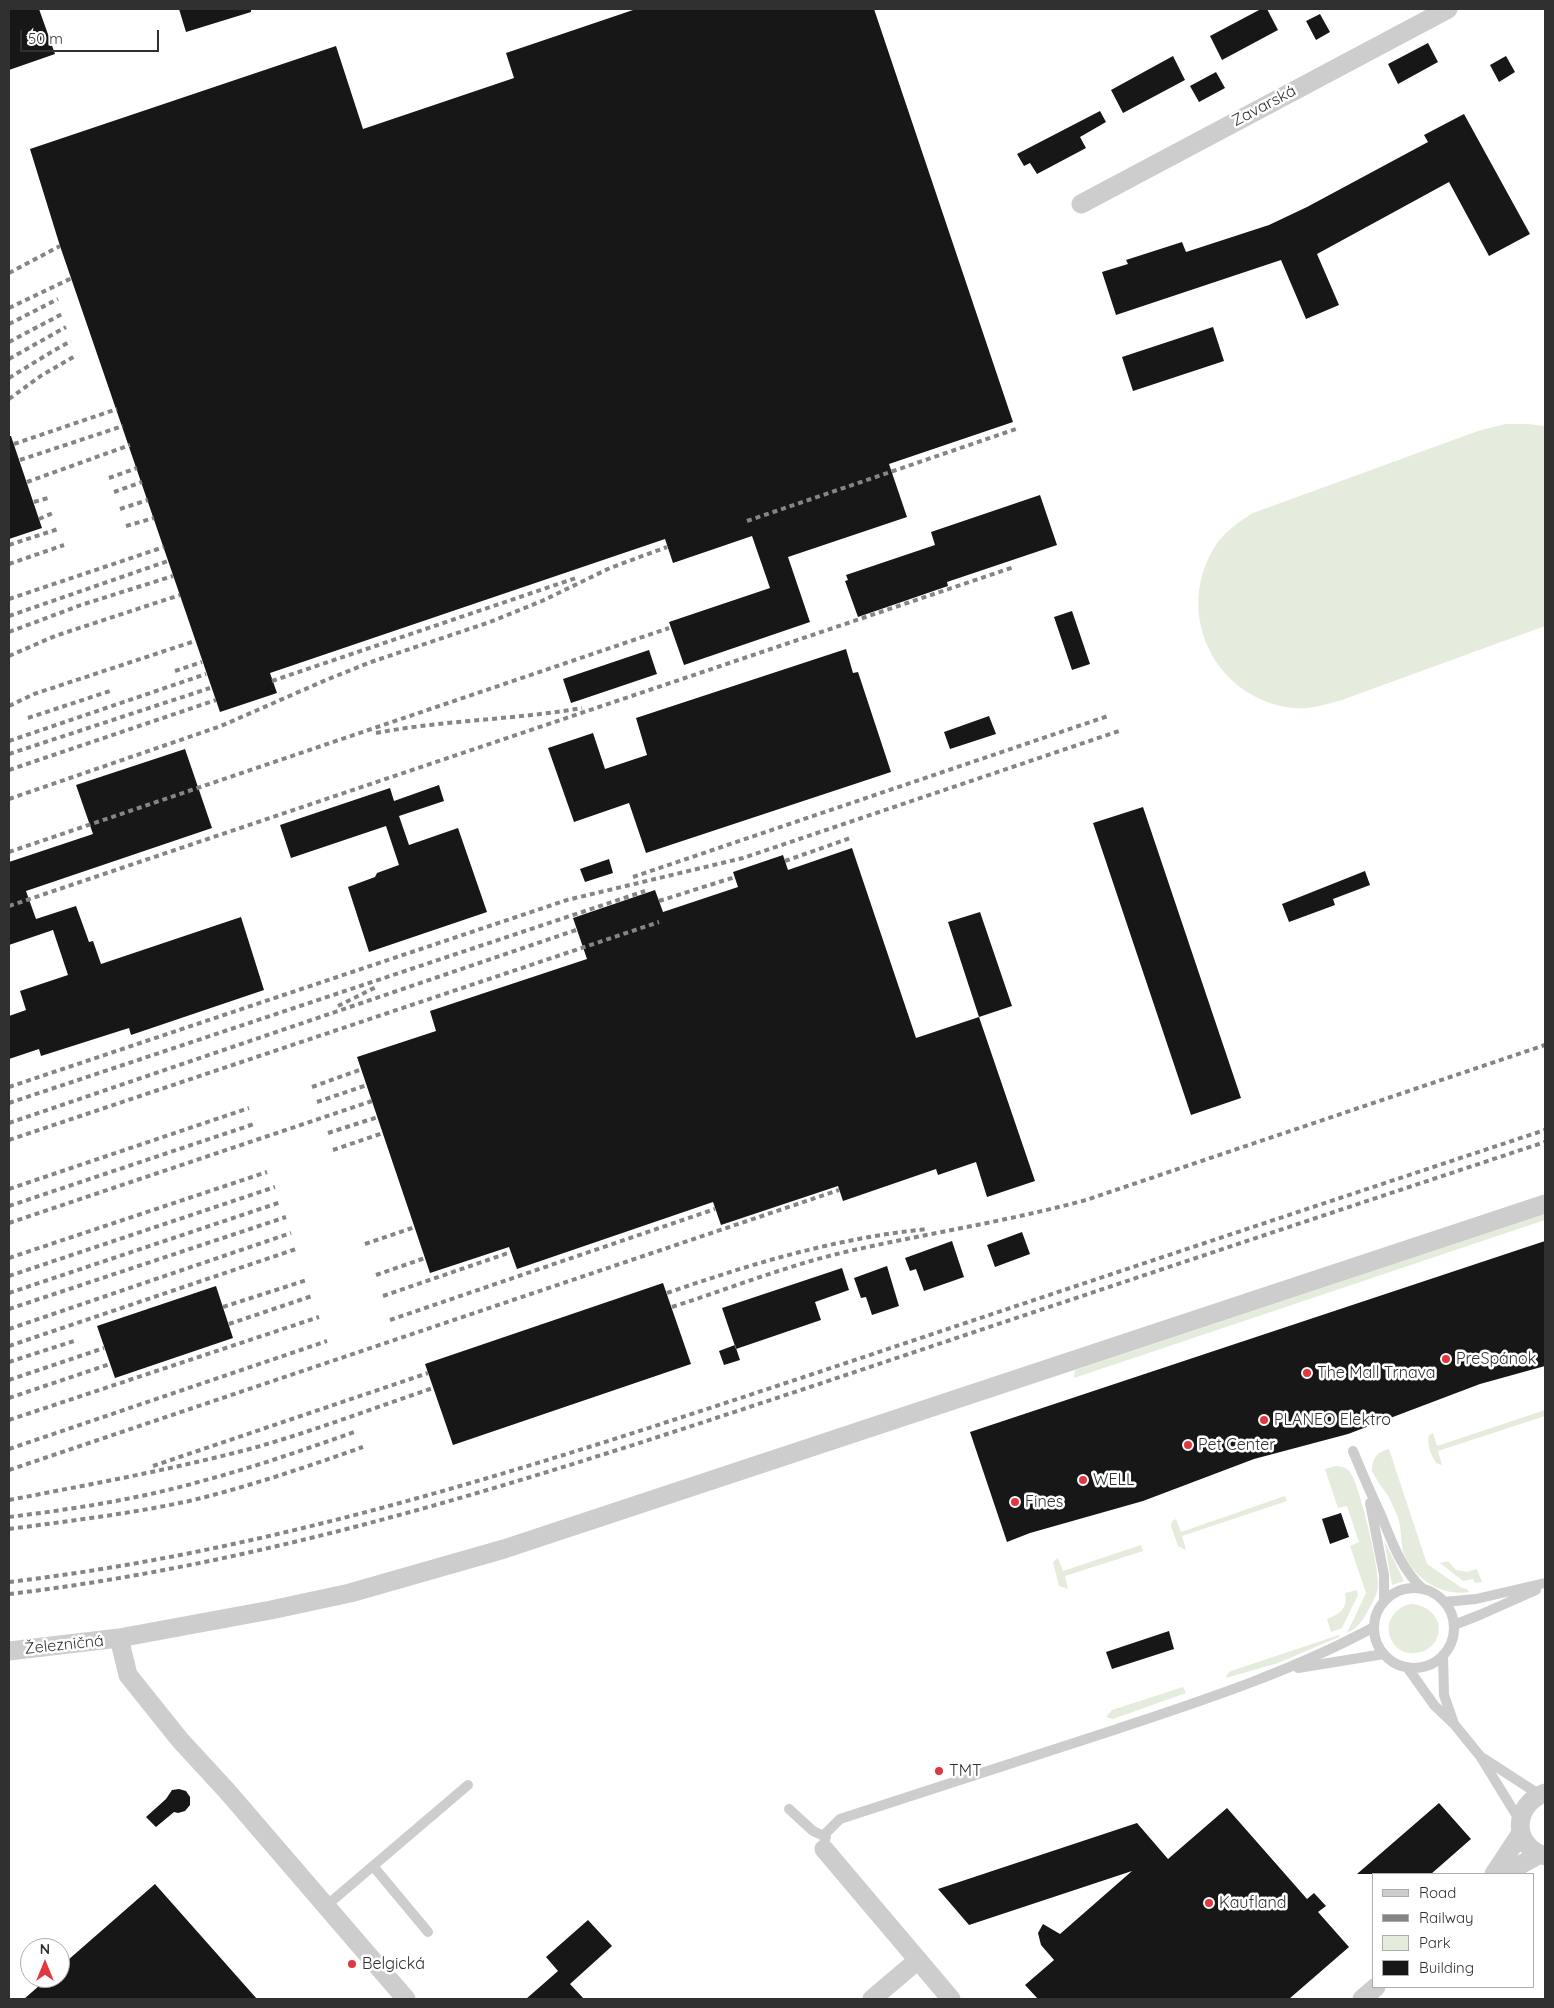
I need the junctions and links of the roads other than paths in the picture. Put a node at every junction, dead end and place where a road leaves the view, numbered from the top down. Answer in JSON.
{"nodes":[{"id":1,"x":1448,"y":9,"type":"edge"},
{"id":2,"x":1081,"y":204,"type":"dead end"},
{"id":3,"x":1545,"y":1204,"type":"edge"},
{"id":4,"x":1354,"y":1451,"type":"dead end"},
{"id":5,"x":1367,"y":1487,"type":"junction"},
{"id":6,"x":1545,"y":1584,"type":"edge"},
{"id":7,"x":1423,"y":1589,"type":"junction"},
{"id":8,"x":1384,"y":1601,"type":"junction"},
{"id":9,"x":1444,"y":1602,"type":"junction"},
{"id":10,"x":1454,"y":1624,"type":"junction"},
{"id":11,"x":1374,"y":1627,"type":"junction"},
{"id":12,"x":119,"y":1638,"type":"junction"},
{"id":13,"x":9,"y":1650,"type":"edge"},
{"id":14,"x":1384,"y":1654,"type":"junction"},
{"id":15,"x":1443,"y":1655,"type":"junction"},
{"id":16,"x":1407,"y":1667,"type":"junction"},
{"id":17,"x":1282,"y":1670,"type":"junction"},
{"id":18,"x":1454,"y":1724,"type":"junction"},
{"id":19,"x":1480,"y":1756,"type":"junction"},
{"id":20,"x":468,"y":1785,"type":"dead end"},
{"id":21,"x":1543,"y":1794,"type":"edge"},
{"id":22,"x":789,"y":1810,"type":"dead end"},
{"id":23,"x":1521,"y":1827,"type":"junction"},
{"id":24,"x":825,"y":1843,"type":"junction"},
{"id":25,"x":1543,"y":1855,"type":"edge"},
{"id":26,"x":373,"y":1866,"type":"junction"},
{"id":27,"x":1495,"y":1873,"type":"edge"},
{"id":28,"x":1506,"y":1873,"type":"edge"},
{"id":29,"x":326,"y":1906,"type":"junction"},
{"id":30,"x":428,"y":1932,"type":"dead end"},
{"id":31,"x":918,"y":1960,"type":"junction"},
{"id":32,"x":1375,"y":1988,"type":"edge"},
{"id":33,"x":406,"y":1999,"type":"edge"},
{"id":34,"x":872,"y":1999,"type":"edge"},
{"id":35,"x":951,"y":1999,"type":"edge"},
{"id":36,"x":1362,"y":1999,"type":"edge"}],
"edges":[{"from":1,"to":2,"type":"street","name":"Zavarská"},
{"from":3,"to":12,"type":"street","name":"Železničná"},
{"from":4,"to":5,"type":"lane"},
{"from":5,"to":7,"type":"lane"},
{"from":5,"to":8,"type":"lane"},
{"from":6,"to":9,"type":"lane"},
{"from":6,"to":10,"type":"lane"},
{"from":7,"to":8,"type":"lane"},
{"from":7,"to":9,"type":"lane"},
{"from":8,"to":11,"type":"lane"},
{"from":9,"to":10,"type":"lane"},
{"from":10,"to":15,"type":"lane"},
{"from":11,"to":14,"type":"lane"},
{"from":11,"to":17,"type":"lane"},
{"from":12,"to":13,"type":"street","name":"Železničná"},
{"from":12,"to":29,"type":"street"},
{"from":14,"to":16,"type":"lane"},
{"from":14,"to":17,"type":"lane"},
{"from":15,"to":16,"type":"lane"},
{"from":15,"to":18,"type":"lane"},
{"from":16,"to":18,"type":"lane"},
{"from":17,"to":24,"type":"lane"},
{"from":18,"to":19,"type":"lane"},
{"from":19,"to":21,"type":"lane"},
{"from":19,"to":23,"type":"lane"},
{"from":20,"to":26,"type":"lane"},
{"from":21,"to":23,"type":"street"},
{"from":22,"to":24,"type":"lane"},
{"from":23,"to":25,"type":"street"},
{"from":23,"to":27,"type":"street"},
{"from":24,"to":31,"type":"street"},
{"from":25,"to":28,"type":"street"},
{"from":26,"to":29,"type":"lane"},
{"from":26,"to":30,"type":"lane"},
{"from":29,"to":33,"type":"street"},
{"from":31,"to":34,"type":"street"},
{"from":31,"to":35,"type":"street"},
{"from":32,"to":36,"type":"street"}]}
